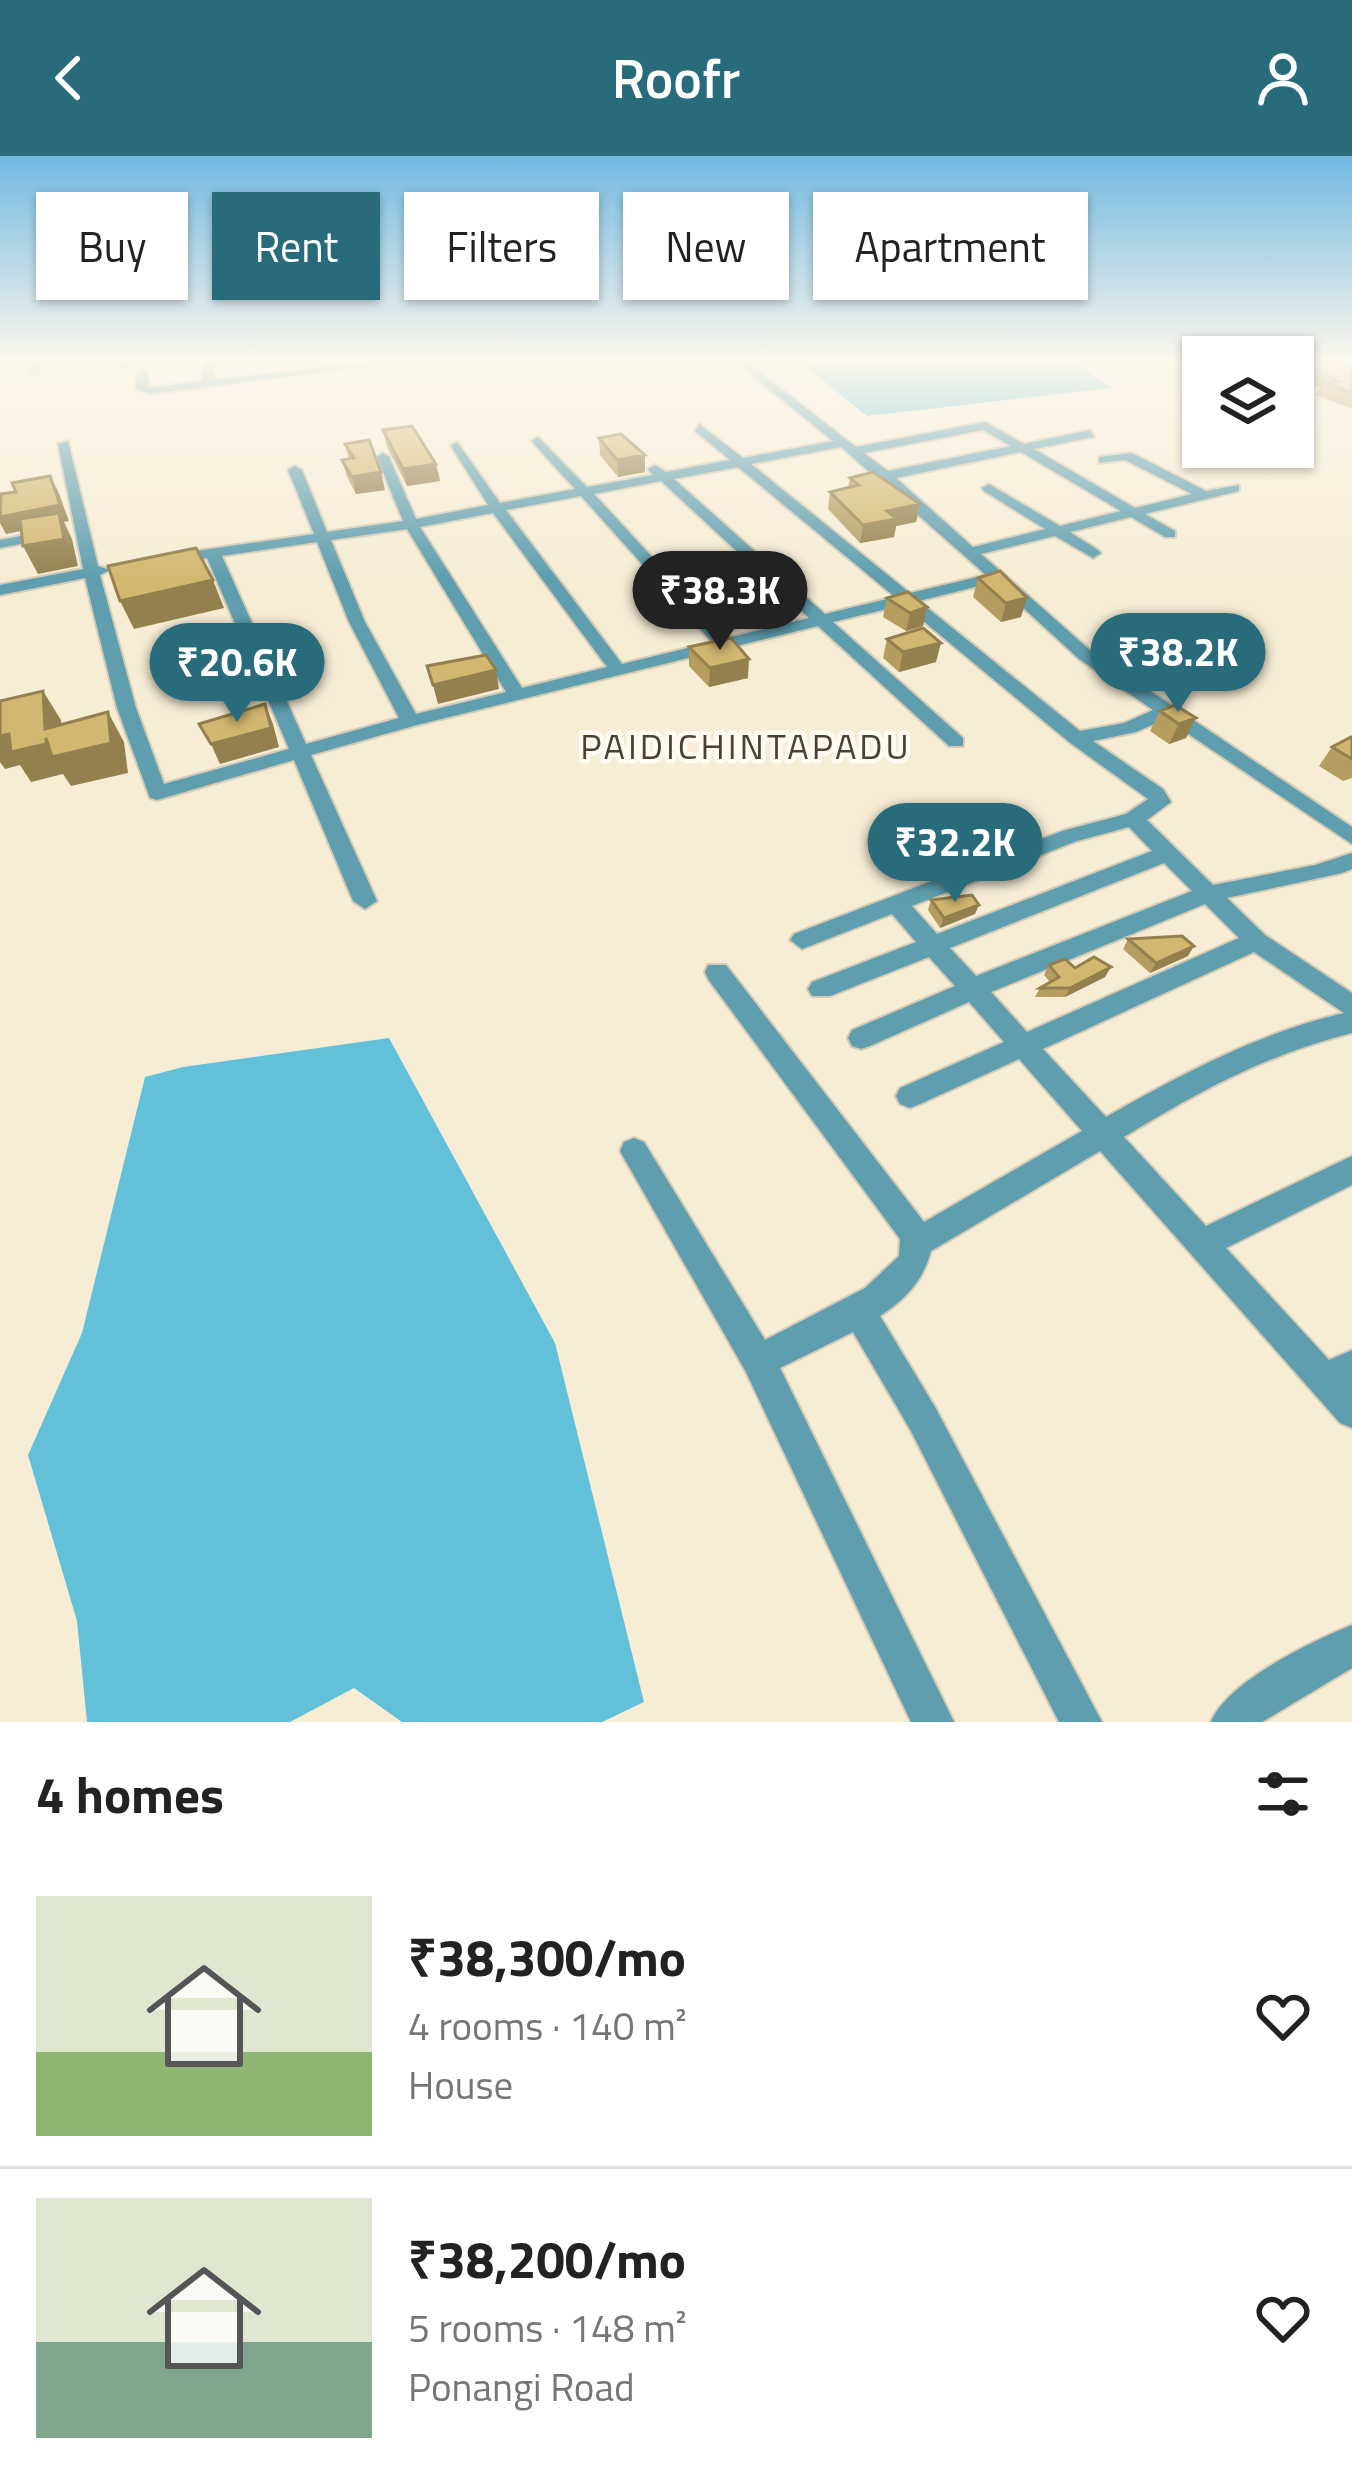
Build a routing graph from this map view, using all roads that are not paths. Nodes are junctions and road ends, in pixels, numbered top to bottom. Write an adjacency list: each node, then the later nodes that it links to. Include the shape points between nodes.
1 (705, 433): 15 (street)
2 (830, 433): 10 (street)
3 (939, 433): 10 (street)
4 (997, 433): 11 (street)
5 (1090, 434): 6 (street)
6 (1064, 439): 11 (street); 14 (street)
7 (538, 441): 22 (street)
8 (64, 444): 27 (street)
9 (457, 446): 24 (street)
10 (848, 447): 15 (street); 18 (street)
11 (1022, 448): 16 (street); 18 (street)
12 (637, 450): 19 (street)
13 (383, 457): 26 (street)
14 (1104, 460): 16 (street); 23 (street, via 1129,457)
15 (737, 462): 19 (street); 39 (street)
16 (1061, 469): 25 (street)
17 (295, 470): 30 (street)
18 (885, 476): 32 (street)
19 (662, 477): 22 (street); 40 (street)
20 (989, 488): 28 (street)
21 (1234, 488): 23 (street)
22 (587, 491): 24 (street); 41 (street)
23 (1204, 495): 25 (street)
24 (496, 507): 26 (street); 42 (street)
25 (1130, 511): 28 (street); 29 (street)
26 (411, 524): 30 (street); 43 (street)
27 (82, 528): 31 (street); 36 (street)
28 (1056, 530): 32 (street); 34 (street)
29 (1170, 534)
30 (326, 538): 33 (street); 45 (street, via 357,622)
31 (0, 544)
32 (969, 552): 37 (street)
33 (213, 553): 35 (street); 48 (street)
34 (1093, 553)
35 (150, 562)
36 (101, 570): 38 (street); 48 (street, via 138,748 157,793)
37 (996, 577): 39 (street); 44 (street, via 1085,655)
38 (0, 590)
39 (909, 601): 40 (street); 46 (street)
40 (819, 621): 41 (street); 47 (street)
41 (723, 644): 42 (street)
42 (617, 669): 43 (street)
43 (517, 694): 45 (street)
44 (1168, 711): 46 (street); 50 (street)
45 (410, 721): 48 (street)
46 (1076, 738): 49 (street, via 1156,794 1157,808)
47 (956, 742)
48 (298, 753): 54 (street)
49 (1132, 819): 51 (street); 55 (street)
50 (1352, 837)
51 (1167, 853): 53 (street); 58 (street)
52 (1352, 862): 53 (street)
53 (1208, 894): 57 (street); 61 (street)
54 (365, 901)
55 (897, 905): 56 (street); 58 (street)
56 (802, 940)
57 (1256, 940): 62 (street); 65 (street)
58 (932, 948): 60 (street); 61 (street)
59 (717, 972): 70 (street)
60 (821, 989)
61 (972, 990): 64 (street); 65 (street)
62 (1352, 1006)
63 (1352, 1022): 67 (street, via 1284,1040)
64 (861, 1038)
65 (1022, 1043): 66 (street); 67 (street)
66 (910, 1096)
67 (1107, 1135): 70 (street); 71 (street)
68 (634, 1150): 73 (street)
69 (1352, 1170): 71 (street)
70 (918, 1242): 72 (street, via 914,1264)
71 (1205, 1243): 74 (street)
72 (859, 1311): 73 (street); 78 (street)
73 (758, 1360): 77 (street)
74 (1339, 1374): 75 (street)
75 (1352, 1411)
76 (1352, 1645): 79 (street)
77 (933, 1722)
78 (1081, 1722)
79 (1232, 1722)

